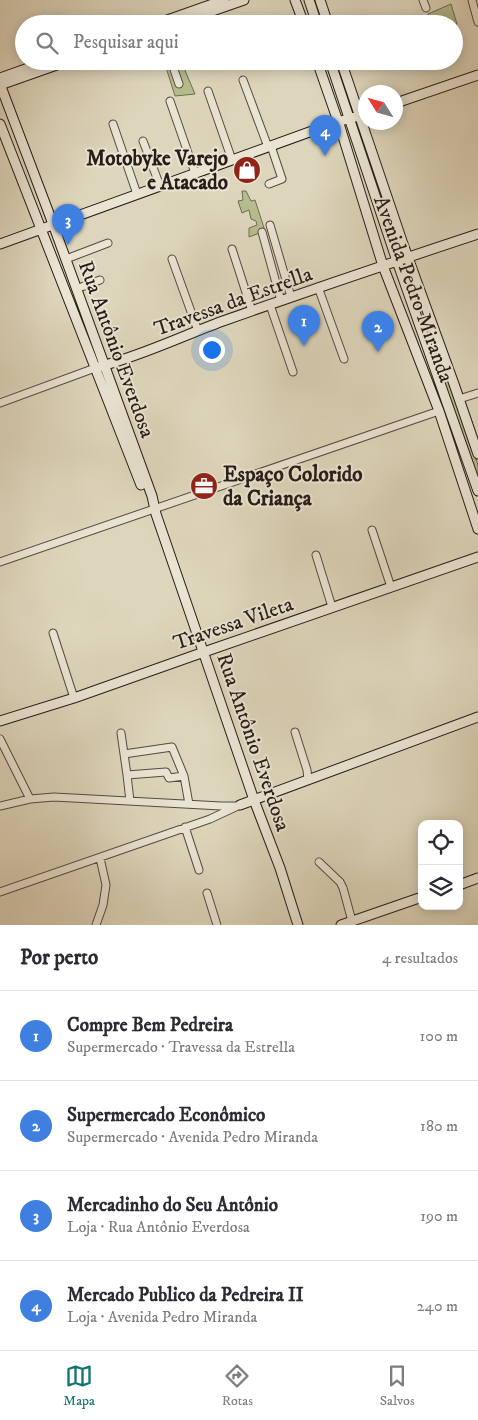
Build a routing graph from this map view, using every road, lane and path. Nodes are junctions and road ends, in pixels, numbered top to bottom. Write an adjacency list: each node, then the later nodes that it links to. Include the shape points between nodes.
1 (224, 0): 9 (street)
2 (244, 0): 10 (street)
3 (295, 0): 11 (street)
4 (309, 0): 12 (street)
5 (320, 0): 13 (street)
6 (423, 0): 8 (street)
7 (472, 0): 14 (street)
8 (426, 8)
9 (182, 15)
10 (201, 15)
11 (301, 15)
12 (314, 15)
13 (325, 15)
14 (478, 22)
15 (23, 70): 22 (street)
16 (42, 70): 25 (street)
17 (174, 70): 24 (street)
18 (320, 70): 32 (street, Avenida Pedro Miranda)
19 (333, 70): 31 (street, Avenida Pedro Miranda)
20 (345, 70): 29 (street, Avenida Pedro Miranda)
21 (478, 75): 28 (street)
22 (0, 78)
23 (243, 80): 37 (street)
24 (179, 84)
25 (0, 85): 43 (street, Rua Antônio Everdosa)
26 (208, 91): 38 (street)
27 (170, 101): 39 (street)
28 (403, 101)
29 (358, 103)
30 (358, 116): 31 (street)
31 (350, 118): 32 (street); 56 (street, Avenida Pedro Miranda)
32 (338, 122): 37 (street); 57 (street, Avenida Pedro Miranda)
33 (0, 124): 45 (street, Rua Antônio Everdosa)
34 (114, 124): 42 (street)
35 (368, 130): 53 (street, Avenida Pedro Miranda)
36 (142, 141): 41 (street)
37 (269, 146): 38 (street); 40 (street, via 282,179)
38 (232, 160): 39 (street)
39 (195, 173): 41 (street)
40 (269, 184)
41 (160, 186): 42 (street)
42 (137, 194): 43 (street)
43 (54, 224): 45 (street); 50 (street, Rua Antônio Everdosa)
44 (270, 225): 61 (street)
45 (41, 229): 49 (street); 51 (street, Rua Antônio Everdosa)
46 (262, 232): 62 (street)
47 (478, 234): 53 (street, Travessa da Estrella)
48 (108, 243): 54 (street)
49 (0, 244)
50 (60, 244): 51 (street, via 53,242); 54 (street, Rua Antônio Everdosa)
51 (48, 248): 67 (street, Rua Antônio Everdosa)
52 (232, 249): 64 (street)
53 (408, 257): 56 (street, Travessa da Estrella); 70 (street, Avenida Pedro Miranda)
54 (66, 259): 60 (street, Rua Antônio Everdosa)
55 (172, 259): 65 (street)
56 (397, 261): 57 (street, Travessa da Estrella); 74 (street, Avenida Pedro Miranda)
57 (383, 266): 59 (street, Travessa da Estrella); 72 (street, Avenida Pedro Miranda)
58 (100, 280): 60 (street)
59 (318, 288): 61 (street, Travessa da Estrella); 66 (street)
60 (76, 289): 67 (street, Rua Antônio Everdosa)
61 (291, 297): 62 (street, Travessa da Estrella)
62 (281, 301): 63 (street, Travessa da Estrella)
63 (270, 304): 64 (street, Travessa da Estrella); 68 (street)
64 (252, 311): 65 (street, Travessa da Estrella)
65 (198, 332): 67 (street, Travessa da Estrella)
66 (344, 359)
67 (99, 367): 71 (street, Travessa da Estrella); 75 (street, Rua Antônio Everdosa)
68 (293, 372)
69 (478, 392): 70 (street)
70 (459, 399): 73 (street, Avenida Pedro Miranda)
71 (0, 402)
72 (439, 411): 75 (street); 76 (street, Avenida Pedro Miranda)
73 (478, 454)
74 (478, 491)
75 (154, 511): 80 (street); 84 (street, Rua Antônio Everdosa)
76 (478, 529)
77 (372, 530): 81 (street)
78 (316, 555): 82 (street)
79 (478, 557): 81 (street, Travessa Vileta)
80 (0, 562)
81 (392, 587): 82 (street, Travessa Vileta)
82 (332, 607): 84 (street, Travessa Vileta)
83 (53, 633): 85 (street)
84 (204, 652): 85 (street, Travessa Vileta); 96 (street, Rua Antônio Everdosa)
85 (74, 698): 87 (street, Travessa Vileta)
86 (478, 717): 94 (street)
87 (0, 722)
88 (294, 732): 94 (street)
89 (121, 733): 91 (street)
90 (0, 739): 95 (street)
91 (124, 754): 92 (street); 93 (street, via 172,747)
92 (127, 774): 93 (street, via 166,772 169,778); 97 (street)
93 (184, 776): 98 (street)
94 (308, 780): 96 (street)
95 (30, 798): 97 (street); 99 (street)
96 (254, 800): 100 (street); 113 (street, Rua Antônio Everdosa)
97 (130, 801): 98 (street)
98 (189, 804): 100 (street)
99 (0, 806)
100 (240, 806): 101 (street)
101 (185, 827): 102 (street); 104 (street)
102 (100, 858): 107 (street); 111 (street, via 106,885)
103 (319, 862): 110 (street, via 340,882)
104 (199, 870)
105 (478, 878): 106 (street)
106 (463, 883)
107 (0, 892)
108 (207, 893): 112 (street)
109 (418, 898): 110 (street)
110 (352, 921): 114 (street)
111 (96, 925)
112 (217, 925)
113 (298, 925)
114 (341, 925)

